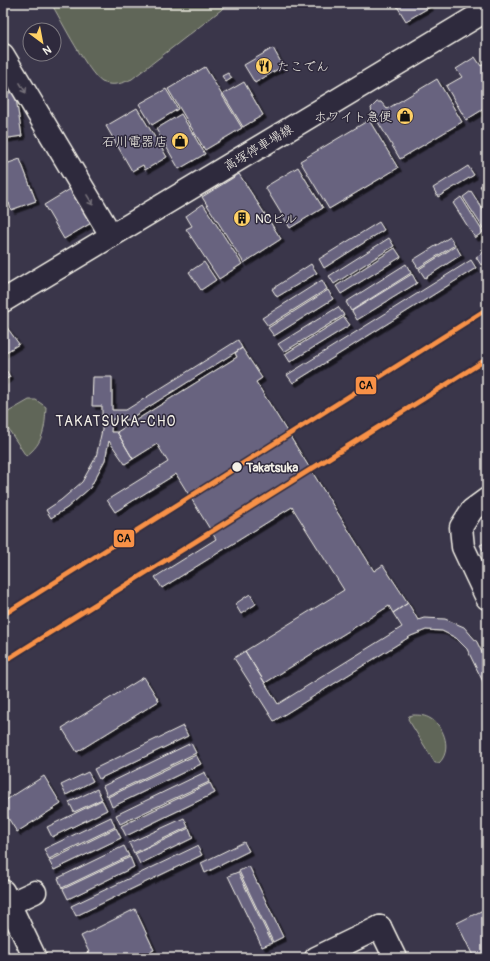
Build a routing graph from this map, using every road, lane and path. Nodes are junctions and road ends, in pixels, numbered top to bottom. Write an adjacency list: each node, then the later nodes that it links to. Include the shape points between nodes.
1 (487, 10): 3 (main road, 高塚停車場線)
2 (3, 54): 3 (main road, one-way to 3)
3 (111, 235): 4 (main road, 高塚停車場線)
4 (3, 301)
5 (487, 499): 6 (main road, via 472,510 460,527 463,547)
6 (487, 598)
7 (35, 892): 8 (main road)
8 (6, 897): 9 (main road)
9 (35, 958)
10 (316, 958): 11 (main road, via 380,927)
11 (394, 958)

